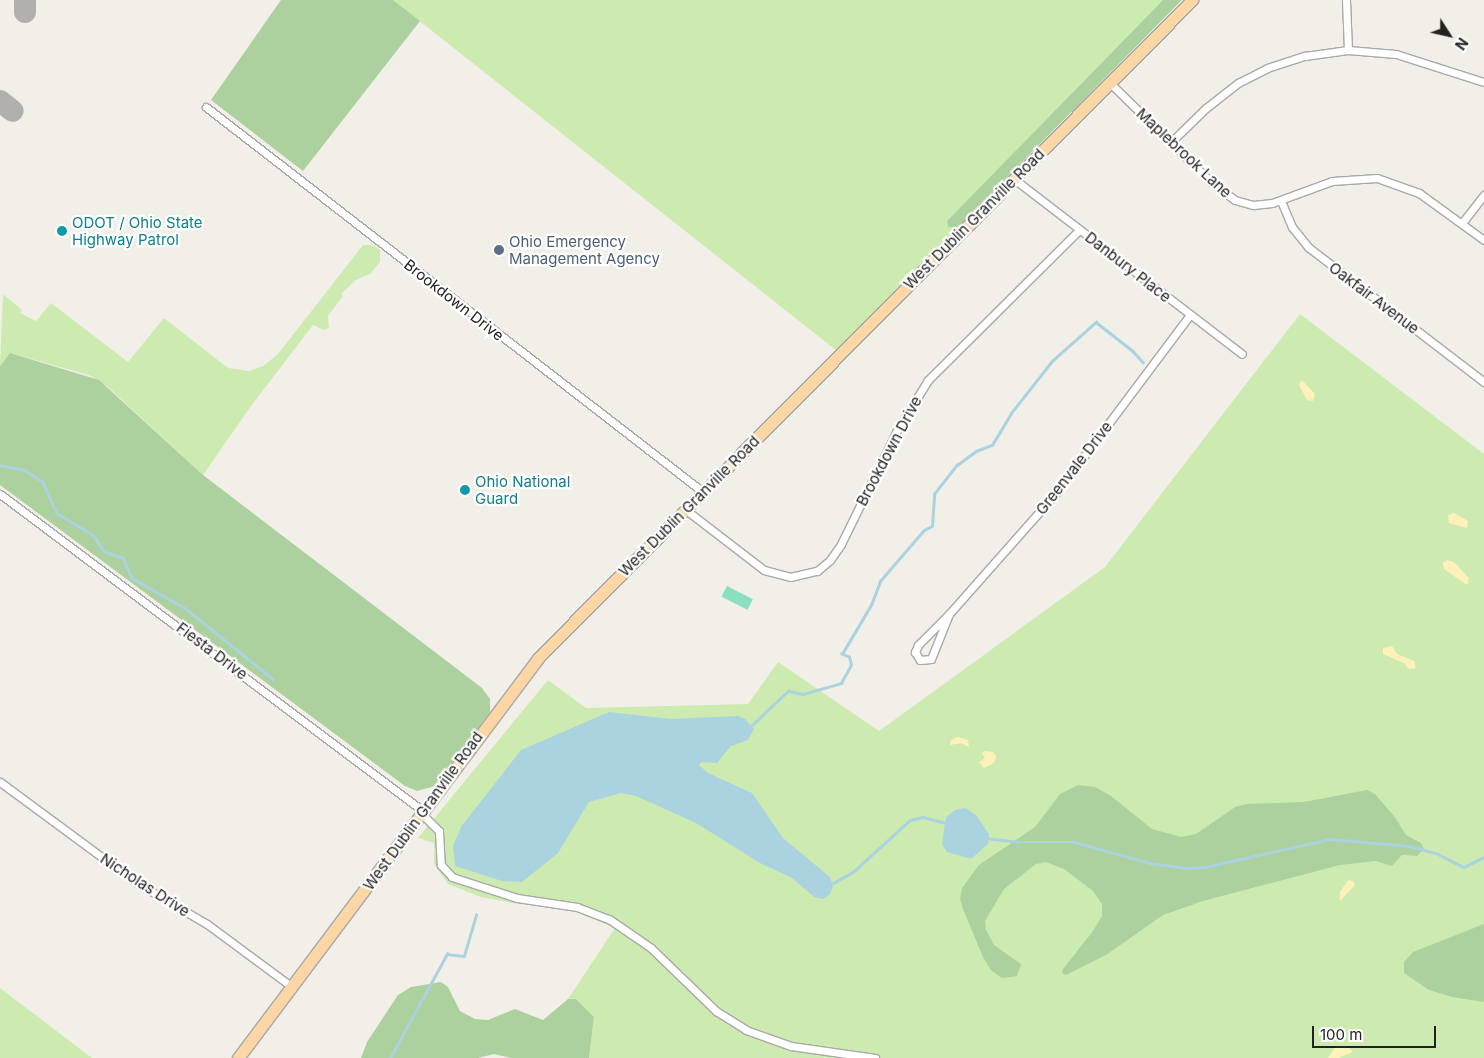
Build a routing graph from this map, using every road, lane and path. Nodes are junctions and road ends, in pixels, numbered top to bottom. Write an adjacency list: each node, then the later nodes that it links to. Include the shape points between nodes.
1 (1192, 0): 5 (main road, West Dublin Granville Road)
2 (1346, 0): 3 (street)
3 (1348, 50): 4 (street, via 1405,56); 7 (street, via 1299,57 1251,76 1217,98)
4 (1484, 82)
5 (1110, 83): 7 (street, Maplebrook Lane); 8 (main road, West Dublin Granville Road)
6 (206, 107): 17 (street, Brookdown Drive)
7 (1171, 142): 10 (street, Maplebrook Lane, via 1230,198 1252,205)
8 (1014, 179): 12 (street, Danbury Place); 17 (main road, West Dublin Granville Road)
9 (1484, 195): 11 (street)
10 (1281, 201): 11 (street, Maplebrook Lane, via 1332,180 1377,178 1419,192); 16 (street, Oakfair Avenue, via 1292,227 1308,247)
11 (1462, 224): 13 (street, Maplebrook Lane)
12 (1079, 230): 14 (street, Danbury Place); 19 (street, Brookdown Drive, via 928,380 896,432 841,544 817,571 790,577 764,570)
13 (1484, 240)
14 (1190, 315): 15 (street, Danbury Place); 20 (street, Greenvale Drive, via 1057,492)
15 (1242, 354)
16 (1484, 382)
17 (703, 492): 19 (main road, West Dublin Granville Road)
18 (0, 494): 22 (street, Fiesta Drive)
19 (686, 510): 22 (main road, West Dublin Granville Road, via 538,658)
20 (949, 614): 20 (street, Greenvale Drive, via 918,645 915,652 920,660 931,658)
21 (0, 782): 23 (street, Nicholas Drive, via 137,883 207,924)
22 (422, 812): 23 (main road, West Dublin Granville Road); 25 (street, Fiesta Drive, via 439,831 441,865 450,876 511,896 566,904 603,916 644,942 722,1016 760,1036 801,1048)
23 (292, 987): 24 (main road, West Dublin Granville Road)
24 (238, 1058)
25 (875, 1058)

